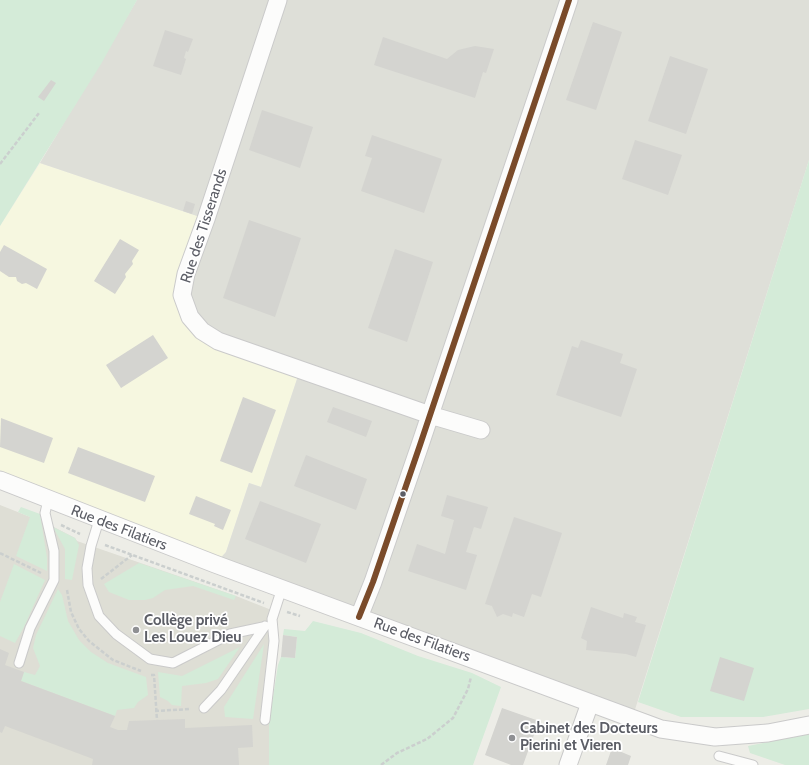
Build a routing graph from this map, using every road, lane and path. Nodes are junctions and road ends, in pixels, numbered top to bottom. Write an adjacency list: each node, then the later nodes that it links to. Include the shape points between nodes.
1 (278, 0): 5 (street, Rue des Tisserands, via 186,274 182,295 190,317 202,331 218,342)
2 (569, 0): 5 (street)
3 (39, 113): 4 (path)
4 (0, 164)
5 (430, 415): 6 (street, Rue des Tisserands); 12 (street)
6 (481, 430)
7 (0, 480): 8 (street, Rue des Filatiers)
8 (48, 500): 9 (street, Rue des Filatiers); 16 (lane, via 45,513 54,552 54,580 30,628)
9 (99, 520): 10 (street, Rue des Filatiers); 14 (lane, via 87,568 88,585 99,616 116,634 150,659 173,663 230,634)
10 (282, 588): 12 (street, Rue des Filatiers); 13 (lane)
11 (67, 590): 19 (path, via 71,612 79,629 89,641 113,660 154,675)
12 (359, 617): 15 (street, Rue des Filatiers)
13 (272, 619): 14 (lane); 21 (lane, via 274,641)
14 (263, 627): 18 (lane, via 221,690)
15 (475, 660): 17 (street, Rue des Filatiers); 24 (path, via 468,689 453,718 427,739 397,753)
16 (19, 663)
17 (590, 703): 22 (street, Rue des Filatiers, via 661,729 715,737 768,733); 25 (street)
18 (204, 708): 19 (path)
19 (155, 711): 20 (path)
20 (157, 720)
21 (265, 720)
22 (809, 725)
23 (719, 756): 26 (lane)
24 (382, 765)
25 (568, 765)
26 (753, 765)

